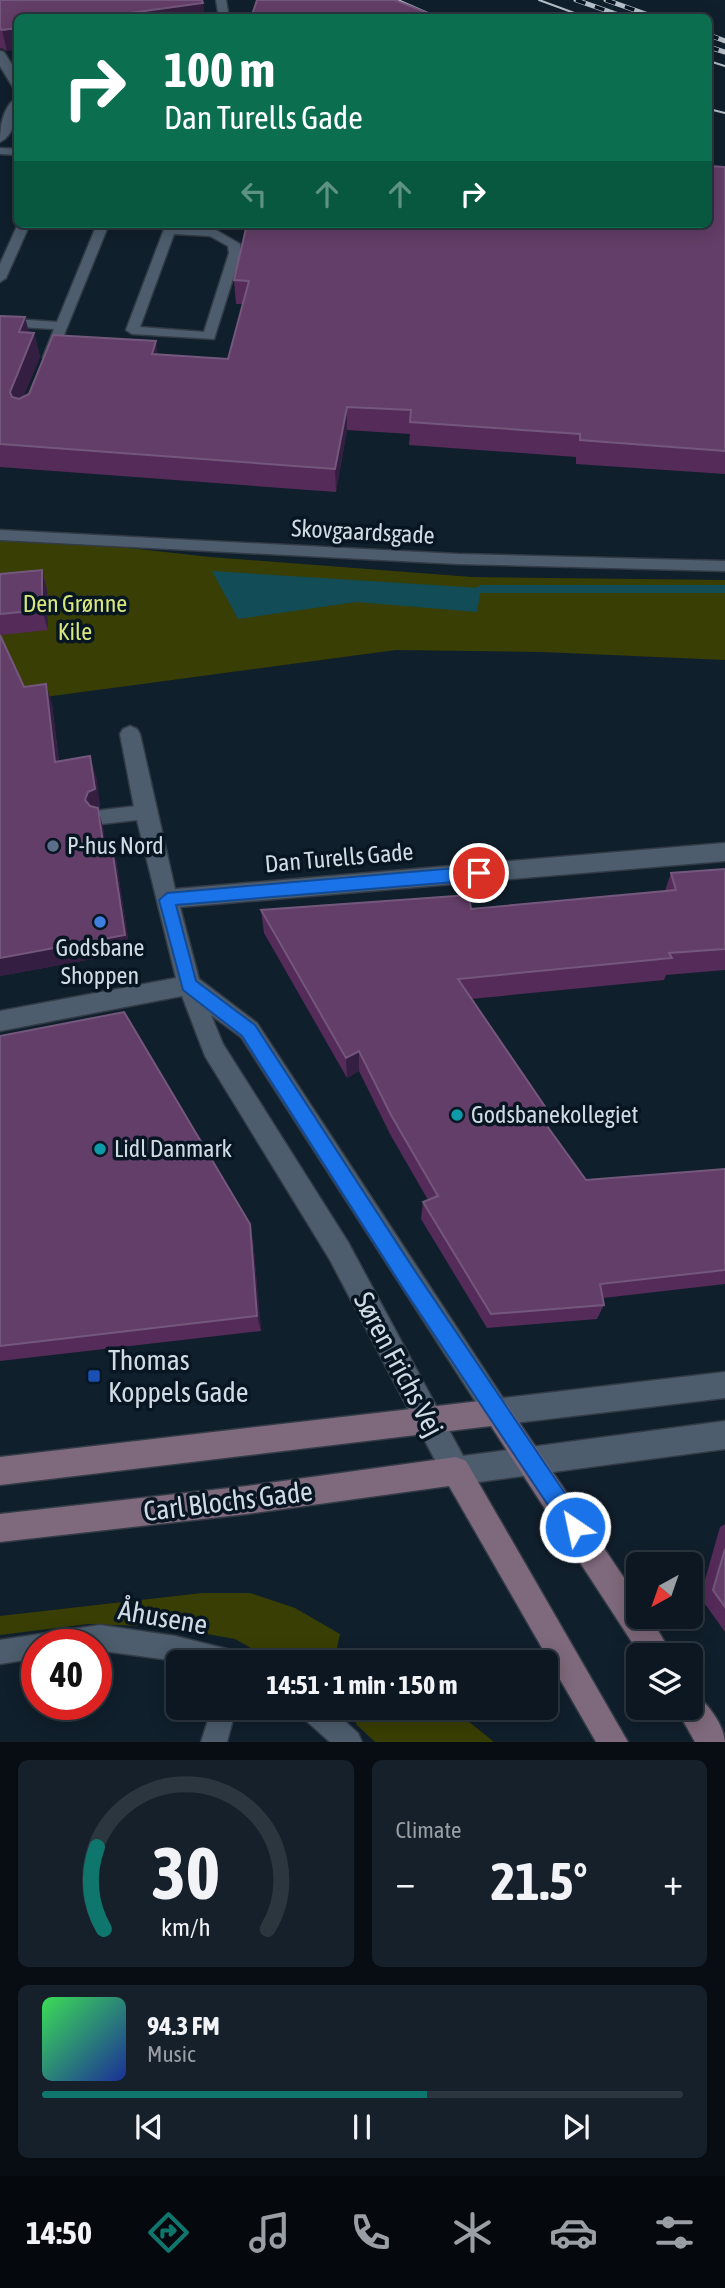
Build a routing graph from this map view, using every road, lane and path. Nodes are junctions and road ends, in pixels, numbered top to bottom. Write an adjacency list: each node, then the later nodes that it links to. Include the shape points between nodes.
1 (0, 55): 2 (street)
2 (14, 79)
3 (14, 109): 4 (street)
4 (0, 138)
5 (22, 228): 9 (lane)
6 (101, 228): 11 (lane)
7 (171, 228): 8 (lane, via 132,330 209,336 234,244 212,233)
8 (178, 228)
9 (0, 278)
10 (0, 322): 11 (lane)
11 (61, 326): 12 (lane)
12 (46, 364)
13 (0, 535): 14 (lane, Skovgaardsgade, via 431,558)
14 (725, 566)
15 (130, 734): 16 (street, Søren Frichs Vej)
16 (145, 812): 17 (lane); 19 (street, Søren Frichs Vej)
17 (102, 817)
18 (725, 852): 19 (street, Dan Turells Gade)
19 (167, 900): 20 (street, Søren Frichs Vej)
20 (189, 985): 21 (street); 23 (street, Søren Frichs Vej, via 248,1030); 24 (street, Søren Frichs Vej, via 213,1049 338,1251)
21 (0, 1021)
22 (725, 1385): 23 (street)
23 (497, 1412): 24 (street); 26 (street, Søren Frichs Vej)
24 (428, 1420): 27 (street); 28 (street, Søren Frichs Vej)
25 (725, 1435): 26 (street)
26 (530, 1461): 28 (street); 31 (street, Søren Frichs Vej)
27 (0, 1471)
28 (456, 1471): 29 (street, Carl Blochs Gade); 40 (street, Søren Frichs Vej)
29 (0, 1528)
30 (112, 1639): 33 (lane, Åhusene)
31 (650, 1643)
32 (21, 1648): 34 (lane, Åhusene)
33 (183, 1650)
34 (0, 1652)
35 (220, 1720): 38 (lane)
36 (324, 1720): 39 (lane)
37 (698, 1720): 41 (street)
38 (214, 1742)
39 (349, 1742)
40 (613, 1742)
41 (712, 1742)

